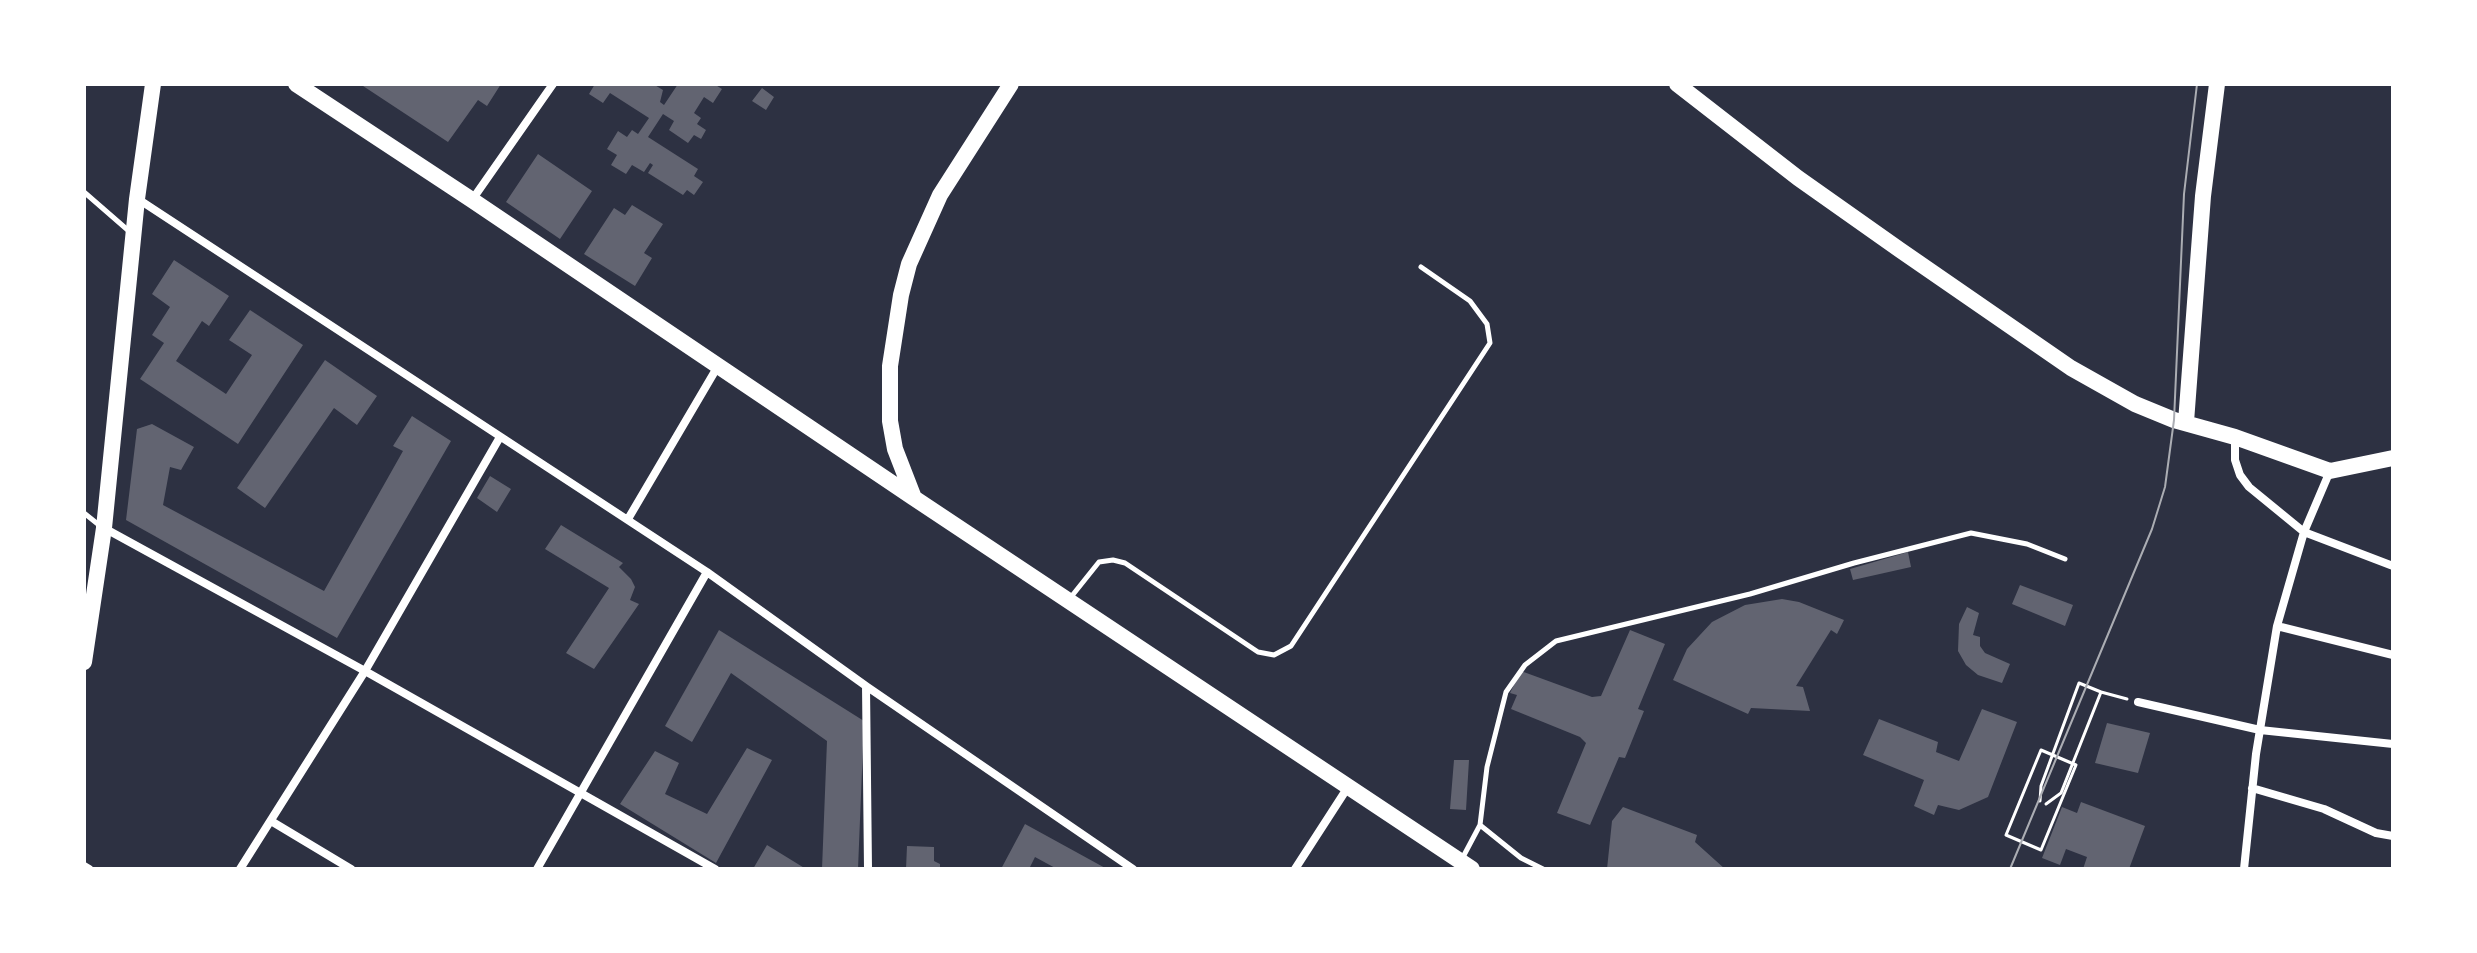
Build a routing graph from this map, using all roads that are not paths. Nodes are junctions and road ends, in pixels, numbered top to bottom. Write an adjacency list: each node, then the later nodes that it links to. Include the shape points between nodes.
1 (153, 84): 8 (main road)
2 (296, 84): 9 (main road)
3 (553, 84): 9 (street)
4 (1011, 84): 18 (main road, via 940,195 901,295 890,366 890,421)
5 (1677, 84): 13 (main road, via 1798,178 2071,368 2135,404)
6 (2217, 84): 13 (main road)
7 (84, 192): 10 (lane)
8 (137, 199): 10 (main road); 14 (street)
9 (472, 200): 12 (main road)
10 (133, 235): 21 (main road)
11 (1421, 267): 26 (lane, via 1470,301 1487,324 1490,343 1291,646 1274,655 1258,652 1113,560 1099,562)
12 (718, 366): 18 (main road); 20 (street)
13 (2186, 422): 15 (main road)
14 (500, 437): 20 (street); 30 (street)
15 (2235, 437): 17 (main road); 22 (street, via 2240,475)
16 (2393, 458): 17 (main road)
17 (2330, 471): 22 (street)
18 (914, 498): 26 (main road)
19 (84, 513): 21 (lane)
20 (628, 519): 25 (street)
21 (104, 528): 29 (main road); 30 (street)
22 (2304, 532): 24 (street); 27 (street)
23 (2065, 559): 39 (lane, via 2027,544 1971,533 1556,641 1525,665 1506,692 1487,767)
24 (2393, 566)
25 (707, 572): 31 (street); 37 (street)
26 (1068, 601): 35 (main road)
27 (2277, 626): 28 (street); 33 (street)
28 (2393, 655)
29 (84, 662)
30 (365, 671): 37 (street); 38 (street)
31 (866, 686): 43 (street); 49 (street)
32 (2138, 702): 33 (street)
33 (2260, 730): 34 (street); 36 (street)
34 (2393, 744)
35 (1348, 787): 41 (main road); 50 (street)
36 (2252, 788): 40 (street); 52 (street)
37 (583, 793): 47 (street); 48 (street)
38 (271, 821): 45 (street); 46 (street)
39 (1480, 825): 41 (lane); 51 (lane)
40 (2393, 836)
41 (1466, 865)
42 (84, 866): 44 (street)
43 (1130, 868)
44 (89, 869)
45 (240, 869)
46 (351, 869)
47 (537, 869)
48 (715, 869)
49 (868, 869)
50 (1295, 869)
51 (1543, 869)
52 (2244, 869)

